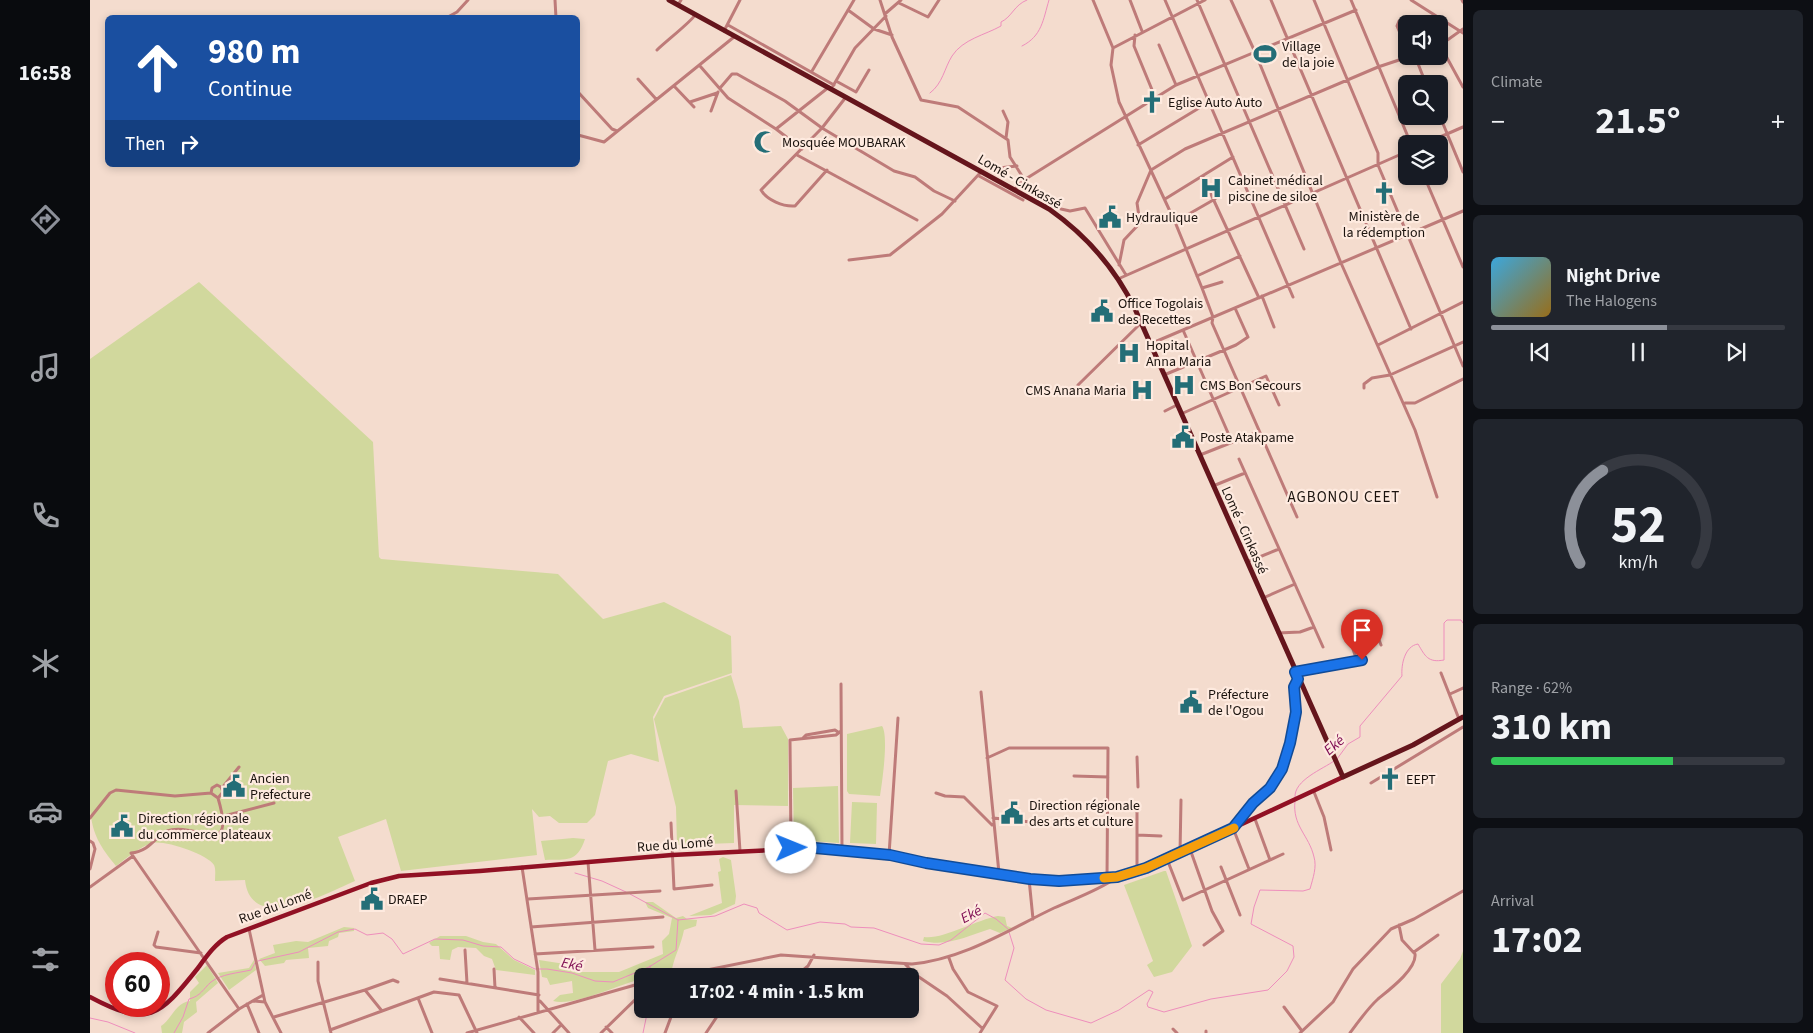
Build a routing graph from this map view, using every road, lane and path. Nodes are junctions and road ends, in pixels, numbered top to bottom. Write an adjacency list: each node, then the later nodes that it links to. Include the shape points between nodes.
1 (468, 0): 24 (street)
2 (555, 0): 25 (street)
3 (669, 0): 18 (highway, Lomé - Cinkassé)
4 (740, 0): 28 (street)
5 (854, 0): 20 (street)
6 (880, 0): 23 (street)
7 (939, 0): 19 (street, via 928,17)
8 (1093, 0): 41 (street)
9 (1130, 0): 33 (street)
10 (1165, 0): 26 (street)
11 (1205, 0): 17 (street)
12 (1231, 0): 43 (street)
13 (1271, 0): 38 (street)
14 (1314, 0): 29 (street)
15 (1351, 0): 21 (street)
16 (1411, 0): 34 (street)
17 (1198, 1): 26 (street); 48 (street)
18 (680, 2): 22 (highway, Lomé - Cinkassé)
19 (900, 2): 23 (street)
20 (848, 10): 31 (street); 52 (street)
21 (1356, 10): 29 (street); 50 (street)
22 (696, 14): 32 (highway, Lomé - Cinkassé); 42 (street)
23 (886, 14): 31 (street); 35 (street)
24 (452, 15)
25 (556, 15)
26 (1172, 16): 33 (street); 53 (street)
27 (1398, 21): 30 (street)
28 (728, 24): 32 (street); 44 (street)
29 (1324, 24): 38 (street); 55 (street)
30 (1398, 28)
31 (874, 29): 35 (street); 58 (street, via 855,48)
32 (723, 31): 37 (highway, Lomé - Cinkassé)
33 (1142, 31): 36 (street)
34 (1462, 31): 39 (street)
35 (892, 35): 85 (street, via 921,100 958,107)
36 (1136, 35): 41 (street); 64 (street, via 1134,46)
37 (734, 37): 45 (highway, Lomé - Cinkassé); 49 (street)
38 (1288, 40): 43 (street); 65 (street)
39 (1448, 40)
40 (1159, 45): 56 (street)
41 (1113, 48): 74 (street, via 1111,65)
42 (657, 50)
43 (1255, 52): 48 (street); 73 (street)
44 (787, 57): 45 (street); 52 (street)
45 (781, 60): 58 (highway, Lomé - Cinkassé)
46 (1398, 60): 50 (street)
47 (1448, 61): 60 (street)
48 (1225, 65): 53 (street); 75 (street)
49 (700, 66): 57 (street); 59 (street)
50 (1378, 67): 55 (street); 83 (street)
51 (869, 70): 58 (street, via 856,92)
52 (812, 71): 58 (street)
53 (1198, 75): 56 (street); 68 (street)
54 (638, 79): 66 (street)
55 (1346, 81): 65 (street); 91 (street, via 1378,153)
56 (1176, 85): 64 (street)
57 (674, 86): 66 (street); 67 (street)
58 (833, 86): 63 (highway, Lomé - Cinkassé); 71 (street)
59 (719, 87): 61 (street); 71 (street, via 732,74 738,74); 79 (street, via 728,98)
60 (1463, 87)
61 (718, 93): 67 (street); 70 (street)
62 (580, 94): 80 (street, via 612,129)
63 (846, 96): 78 (street); 97 (highway, Lomé - Cinkassé)
64 (1155, 97): 74 (street)
65 (1311, 97): 73 (street); 99 (street)
66 (656, 99): 80 (street)
67 (690, 102): 69 (street)
68 (1209, 102): 81 (street); 86 (street)
69 (694, 107)
70 (711, 111)
71 (799, 111): 78 (street); 79 (street)
72 (1003, 111): 85 (street, via 1008,122)
73 (1278, 111): 75 (street); 104 (street)
74 (1125, 116): 86 (street); 100 (street)
75 (1251, 122): 81 (street); 109 (street)
76 (1443, 125): 82 (street)
77 (1463, 127): 82 (street)
78 (822, 128): 87 (street); 108 (street, via 894,171 915,176 934,191)
79 (776, 129): 87 (street)
80 (618, 131): 84 (street, via 604,142)
81 (1223, 134): 90 (street); 95 (street, via 1185,150)
82 (1447, 134): 96 (street)
83 (1407, 135)
84 (580, 136)
85 (1006, 139): 92 (street, via 1010,157)
86 (1138, 145): 95 (street)
87 (802, 149): 88 (street)
88 (796, 155): 94 (street); 94 (street, via 761,190 764,195 787,207 795,206)
89 (1398, 156): 91 (street)
90 (1233, 157): 98 (street); 111 (street)
91 (1378, 165): 99 (street); 116 (street)
92 (1017, 166): 93 (street); 100 (street)
93 (990, 169)
94 (827, 170): 112 (street)
95 (1151, 170): 105 (street); 123 (street, via 1137,203 1140,222 1124,240)
96 (1463, 172)
97 (980, 174): 103 (highway, Lomé - Cinkassé); 107 (street); 108 (street)
98 (1203, 177): 105 (street); 106 (street)
99 (1348, 179): 104 (street); 118 (street)
100 (1024, 180): 101 (street)
101 (1020, 183): 103 (street); 123 (street, via 1061,209 1085,208)
102 (1428, 185): 113 (street)
103 (1014, 190): 127 (highway, Lomé - Cinkassé, via 1049,209 1071,226 1098,252)
104 (1314, 193): 109 (street); 122 (street)
105 (1165, 199): 114 (street)
106 (1215, 199): 114 (street); 115 (street)
107 (1023, 200)
108 (955, 201): 121 (street, via 890,255)
109 (1284, 206): 111 (street); 119 (street)
110 (1463, 212): 113 (street)
111 (1258, 218): 115 (street); 129 (street)
112 (917, 220)
113 (1442, 220): 116 (street); 124 (street)
114 (1176, 222): 117 (street)
115 (1228, 229): 117 (street); 120 (street)
116 (1409, 234): 118 (street); 135 (street)
117 (1186, 248): 125 (street); 126 (street)
118 (1378, 248): 122 (street); 139 (street)
119 (1304, 249)
120 (1240, 256): 126 (street); 131 (street)
121 (849, 260)
122 (1341, 263): 129 (street); 143 (street)
123 (1119, 265): 125 (street)
124 (1463, 267)
125 (1126, 275): 127 (street)
126 (1197, 276): 130 (street)
127 (1118, 279): 137 (highway, Lomé - Cinkassé)
128 (1222, 282): 130 (street)
129 (1288, 285): 131 (street); 132 (street)
130 (1202, 288): 136 (street)
131 (1260, 297): 134 (street); 138 (street)
132 (1293, 297)
133 (1463, 302): 135 (street)
134 (1235, 308): 136 (street); 145 (street, via 1248,338)
135 (1440, 314): 139 (street); 144 (street)
136 (1213, 317): 140 (street); 145 (street, via 1212,323)
137 (1141, 323): 142 (highway, Lomé - Cinkassé); 151 (street)
138 (1274, 327)
139 (1412, 329): 143 (street)
140 (1182, 330): 142 (street); 146 (street)
141 (1463, 342): 144 (street)
142 (1150, 344): 148 (highway, Lomé - Cinkassé)
143 (1378, 345): 149 (street)
144 (1455, 346): 147 (street); 149 (street)
145 (1224, 350): 146 (street); 152 (street)
146 (1196, 361): 148 (street); 154 (street)
147 (1463, 366)
148 (1163, 375): 156 (highway, Lomé - Cinkassé)
149 (1390, 375): 153 (street, via 1372,378); 155 (street)
150 (1463, 379): 155 (street, via 1415,403)
151 (1078, 385)
152 (1240, 388): 154 (street); 157 (street, via 1266,376); 160 (street)
153 (1364, 388)
154 (1214, 400): 159 (street); 161 (street)
155 (1404, 403): 166 (street)
156 (1177, 405): 158 (street); 159 (highway, Lomé - Cinkassé)
157 (1279, 405)
158 (1165, 411)
159 (1180, 414): 162 (highway, Lomé - Cinkassé)
160 (1258, 432): 161 (street); 167 (street)
161 (1232, 442): 162 (street)
162 (1199, 456): 165 (highway, Lomé - Cinkassé)
163 (1239, 459): 164 (street)
164 (1245, 473): 165 (street); 168 (street)
165 (1212, 486): 169 (highway, Lomé - Cinkassé)
166 (1437, 497)
167 (1297, 517)
168 (1279, 549): 169 (street); 170 (street)
169 (1246, 562): 171 (highway, Lomé - Cinkassé)
170 (1295, 584): 171 (street); 173 (street)
171 (1262, 598): 174 (highway, Lomé - Cinkassé)
172 (1373, 624): 176 (street)
173 (1314, 627): 174 (street, via 1300,632); 177 (street)
174 (1278, 633): 178 (highway, Lomé - Cinkassé)
175 (1350, 640): 178 (street, via 1360,660)
176 (1381, 644)
177 (1323, 647)
178 (1295, 672): 180 (highway, Lomé - Cinkassé)
179 (1441, 673): 184 (street)
180 (1298, 679): 194 (highway, Lomé - Cinkassé); 213 (street, via 1294,687 1293,727 1282,769 1270,788)
181 (841, 684): 188 (street)
182 (1463, 688): 184 (street)
183 (981, 692): 190 (street)
184 (1450, 694): 186 (street)
185 (898, 718): 225 (street)
186 (1461, 718): 194 (highway, via 1413,746)
187 (1463, 727): 195 (street)
188 (840, 732): 217 (street, via 835,730 790,740); 219 (street)
189 (1137, 757): 196 (street)
190 (987, 758): 193 (street, via 1009,748 1108,748); 208 (street)
191 (240, 767): 197 (street)
192 (1074, 776): 193 (street)
193 (1108, 777): 237 (street)
194 (1343, 777): 199 (main road, Rue du Lomé)
195 (1371, 784)
196 (1138, 787)
197 (222, 788): 200 (street, via 215,786); 202 (street, via 223,794)
198 (736, 791): 221 (street)
199 (1314, 792): 209 (main road, Rue du Lomé); 220 (street, via 1324,817)
200 (211, 793): 202 (street); 207 (street, via 175,796 116,790)
201 (936, 793): 212 (street, via 964,797)
202 (218, 798): 206 (street)
203 (1181, 800): 222 (street)
204 (274, 803): 206 (street)
205 (1137, 808): 214 (street)
206 (224, 816): 226 (street, via 223,827 215,835 166,831 152,844 131,853)
207 (90, 818)
208 (993, 818): 210 (street); 212 (street)
209 (1254, 819): 213 (main road, Rue du Lomé); 228 (street)
210 (1030, 822)
211 (671, 823): 224 (street)
212 (993, 825): 235 (street)
213 (1233, 828): 218 (main road, Rue du Lomé); 233 (street)
214 (1137, 835): 215 (street); 234 (street)
215 (1161, 836)
216 (90, 841): 232 (street, via 95,849)
217 (791, 848): 219 (main road, Rue du Lomé); 221 (main road, Rue du Lomé)
218 (1190, 849): 222 (main road, Rue du Lomé); 242 (street)
219 (842, 850): 225 (main road, Rue du Lomé)
220 (1331, 850)
221 (740, 851): 224 (main road, Rue du Lomé)
222 (1180, 853): 227 (main road, Rue du Lomé)
223 (1282, 854): 228 (street)
224 (672, 855): 229 (main road, Rue du Lomé); 240 (street, via 674,889)
225 (890, 855): 235 (main road, Rue du Lomé)
226 (133, 856): 241 (street); 262 (street)
227 (1167, 859): 234 (main road, Rue du Lomé); 242 (street, via 1183,900)
228 (1270, 860): 233 (street)
229 (588, 862): 230 (main road, Rue du Lomé); 245 (street)
230 (522, 867): 246 (street); 253 (main road, Rue du Lomé, via 386,878)
231 (1221, 867): 239 (street)
232 (90, 869)
233 (1250, 869): 239 (street)
234 (1137, 871): 236 (main road, Rue du Lomé)
235 (999, 873): 238 (main road, Rue du Lomé)
236 (1117, 877): 237 (main road, Rue du Lomé); 249 (street, via 1100,889)
237 (1107, 878): 238 (main road, Rue du Lomé, via 1073,881)
238 (1030, 879): 249 (street)
239 (1226, 880): 242 (street); 247 (street)
240 (712, 885)
241 (90, 887)
242 (1205, 890): 256 (street, via 1223,931)
243 (660, 891): 245 (street)
244 (1463, 891): 251 (street)
245 (589, 895): 246 (street); 250 (street)
246 (528, 899): 252 (street)
247 (1240, 915)
248 (663, 917): 250 (street)
249 (1033, 919): 264 (street)
250 (592, 923): 252 (street); 259 (street)
251 (1399, 925): 260 (street, via 1402,940); 303 (street, via 1391,929 1353,969 1333,1002)
252 (531, 927): 261 (street)
253 (249, 928): 262 (main road, Rue du Lomé, via 224,938); 276 (street)
254 (158, 932): 262 (street, via 156,947)
255 (1438, 935): 260 (street)
256 (1204, 945)
257 (653, 947): 259 (street)
258 (465, 950): 272 (street)
259 (595, 951): 261 (street)
260 (1414, 952): 317 (street, via 1415,961 1403,977 1378,999)
261 (535, 954): 277 (street)
262 (203, 956): 278 (main road, Rue du Lomé, via 170,1000 154,1012 122,1013); 287 (street)
263 (814, 956): 266 (street); 268 (street, via 769,956); 269 (street)
264 (949, 958): 266 (street); 297 (street, via 952,969 968,992 997,1006)
265 (318, 962): 284 (street)
266 (906, 964): 297 (street)
267 (494, 968): 274 (street)
268 (717, 968)
269 (806, 968)
270 (440, 979): 272 (street)
271 (398, 982): 275 (street, via 393,980)
272 (467, 983): 274 (street)
273 (634, 985): 288 (street)
274 (495, 988): 277 (street)
275 (365, 990): 284 (street); 289 (street)
276 (263, 995): 280 (street); 283 (street)
277 (539, 995): 281 (street)
278 (90, 997)
279 (418, 998): 289 (street); 302 (street, via 434,992 460,995); 306 (street)
280 (253, 1001): 283 (street); 285 (street)
281 (539, 1001): 288 (street); 290 (street)
282 (634, 1001): 296 (street)
283 (265, 1002): 291 (street)
284 (323, 1002): 291 (street); 301 (street)
285 (247, 1004): 287 (street); 304 (street)
286 (1284, 1007): 303 (street)
287 (239, 1009): 299 (street)
288 (548, 1010): 290 (street); 295 (street)
289 (382, 1011): 301 (street)
290 (538, 1012): 292 (street)
291 (274, 1017): 300 (street)
292 (519, 1017): 302 (street); 308 (street)
293 (671, 1018): 313 (street)
294 (716, 1018): 314 (street)
295 (561, 1024): 309 (street); 310 (street)
296 (606, 1028): 311 (street); 312 (street)
297 (982, 1028): 315 (street)
298 (1173, 1028): 316 (street)
299 (211, 1032)
300 (281, 1032): 305 (street)
301 (331, 1032)
302 (477, 1032): 307 (street)
303 (1301, 1032)
304 (259, 1033)
305 (275, 1033)
306 (432, 1033)
307 (467, 1033)
308 (534, 1033)
309 (552, 1033)
310 (569, 1033)
311 (601, 1033)
312 (612, 1033)
313 (665, 1033)
314 (706, 1033)
315 (980, 1033)
316 (1177, 1033)
317 (1350, 1033)

